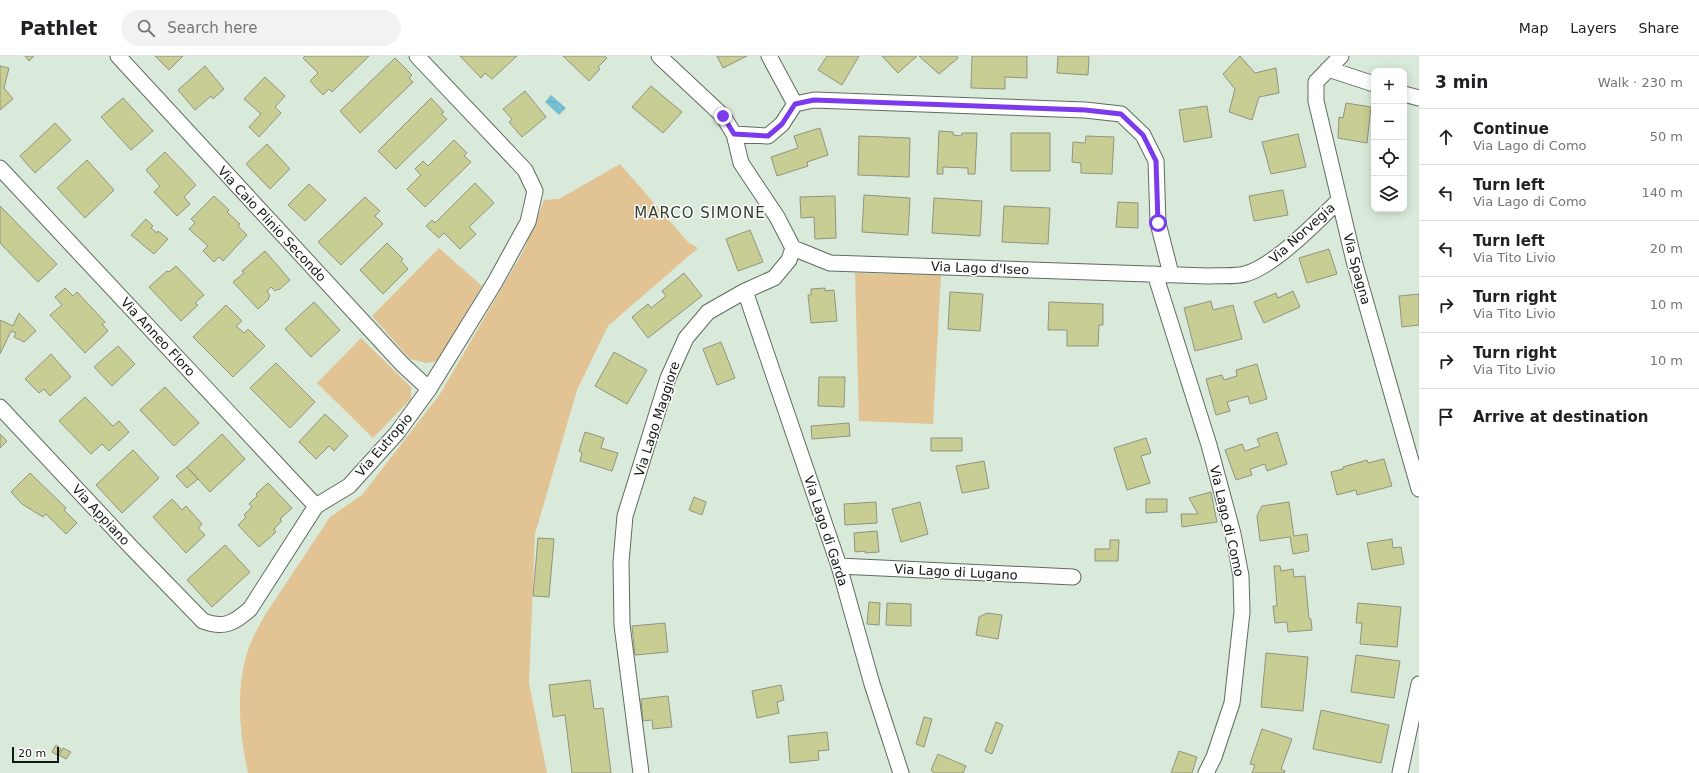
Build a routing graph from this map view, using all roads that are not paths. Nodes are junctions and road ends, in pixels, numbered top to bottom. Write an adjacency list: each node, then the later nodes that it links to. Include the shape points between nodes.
1 (118, 56): 18 (street, Via Caio Plinio Secondo, via 402,364)
2 (418, 56): 18 (street, Via Eutropio, via 525,170 535,191 528,222 495,282)
3 (659, 56): 11 (street, via 723,116)
4 (769, 56): 10 (street)
5 (1341, 56): 6 (street, Via Spagna)
6 (1328, 69): 7 (street); 13 (street, Via Spagna, via 1316,82 1316,101)
7 (1371, 83)
8 (1407, 95): 9 (street)
9 (1419, 98)
10 (795, 104): 11 (street, via 782,124 768,136); 16 (street, via 814,100 1085,110 1121,114 1143,135 1156,161 1158,223)
11 (734, 134): 14 (street, via 741,163 777,217)
12 (0, 168): 21 (street, Via Anneo Floro)
13 (1339, 200): 16 (street, Via Norvegia, via 1267,264 1244,275); 20 (street, Via Spagna)
14 (793, 248): 15 (street, Via Lago d'Iseo, via 830,263); 17 (street, Via Lago Maggiore, via 789,260 774,278)
15 (1155, 274): 16 (street, Via Lago d'Iseo); 28 (street, Via Lago di Como, via 1209,445 1233,534 1241,576 1242,612 1232,703)
16 (1171, 274)
17 (745, 291): 22 (street, Via Lago di Garda); 26 (street, Via Lago Maggiore, via 708,312 686,338 668,378 625,516 621,562 622,625)
18 (429, 389): 21 (street, Via Eutropio, via 397,433 349,486)
19 (0, 407): 24 (street, Via Appiano)
20 (1419, 489)
21 (316, 506): 24 (street, Via Eutropio, via 250,609 237,619 220,625)
22 (839, 566): 23 (street, Via Lago di Lugano); 27 (street, Via Lago di Garda, via 872,684)
23 (1073, 577)
24 (203, 621)
25 (1419, 684): 29 (street)
26 (641, 773)
27 (901, 773)
28 (1206, 773)
29 (1400, 773)

